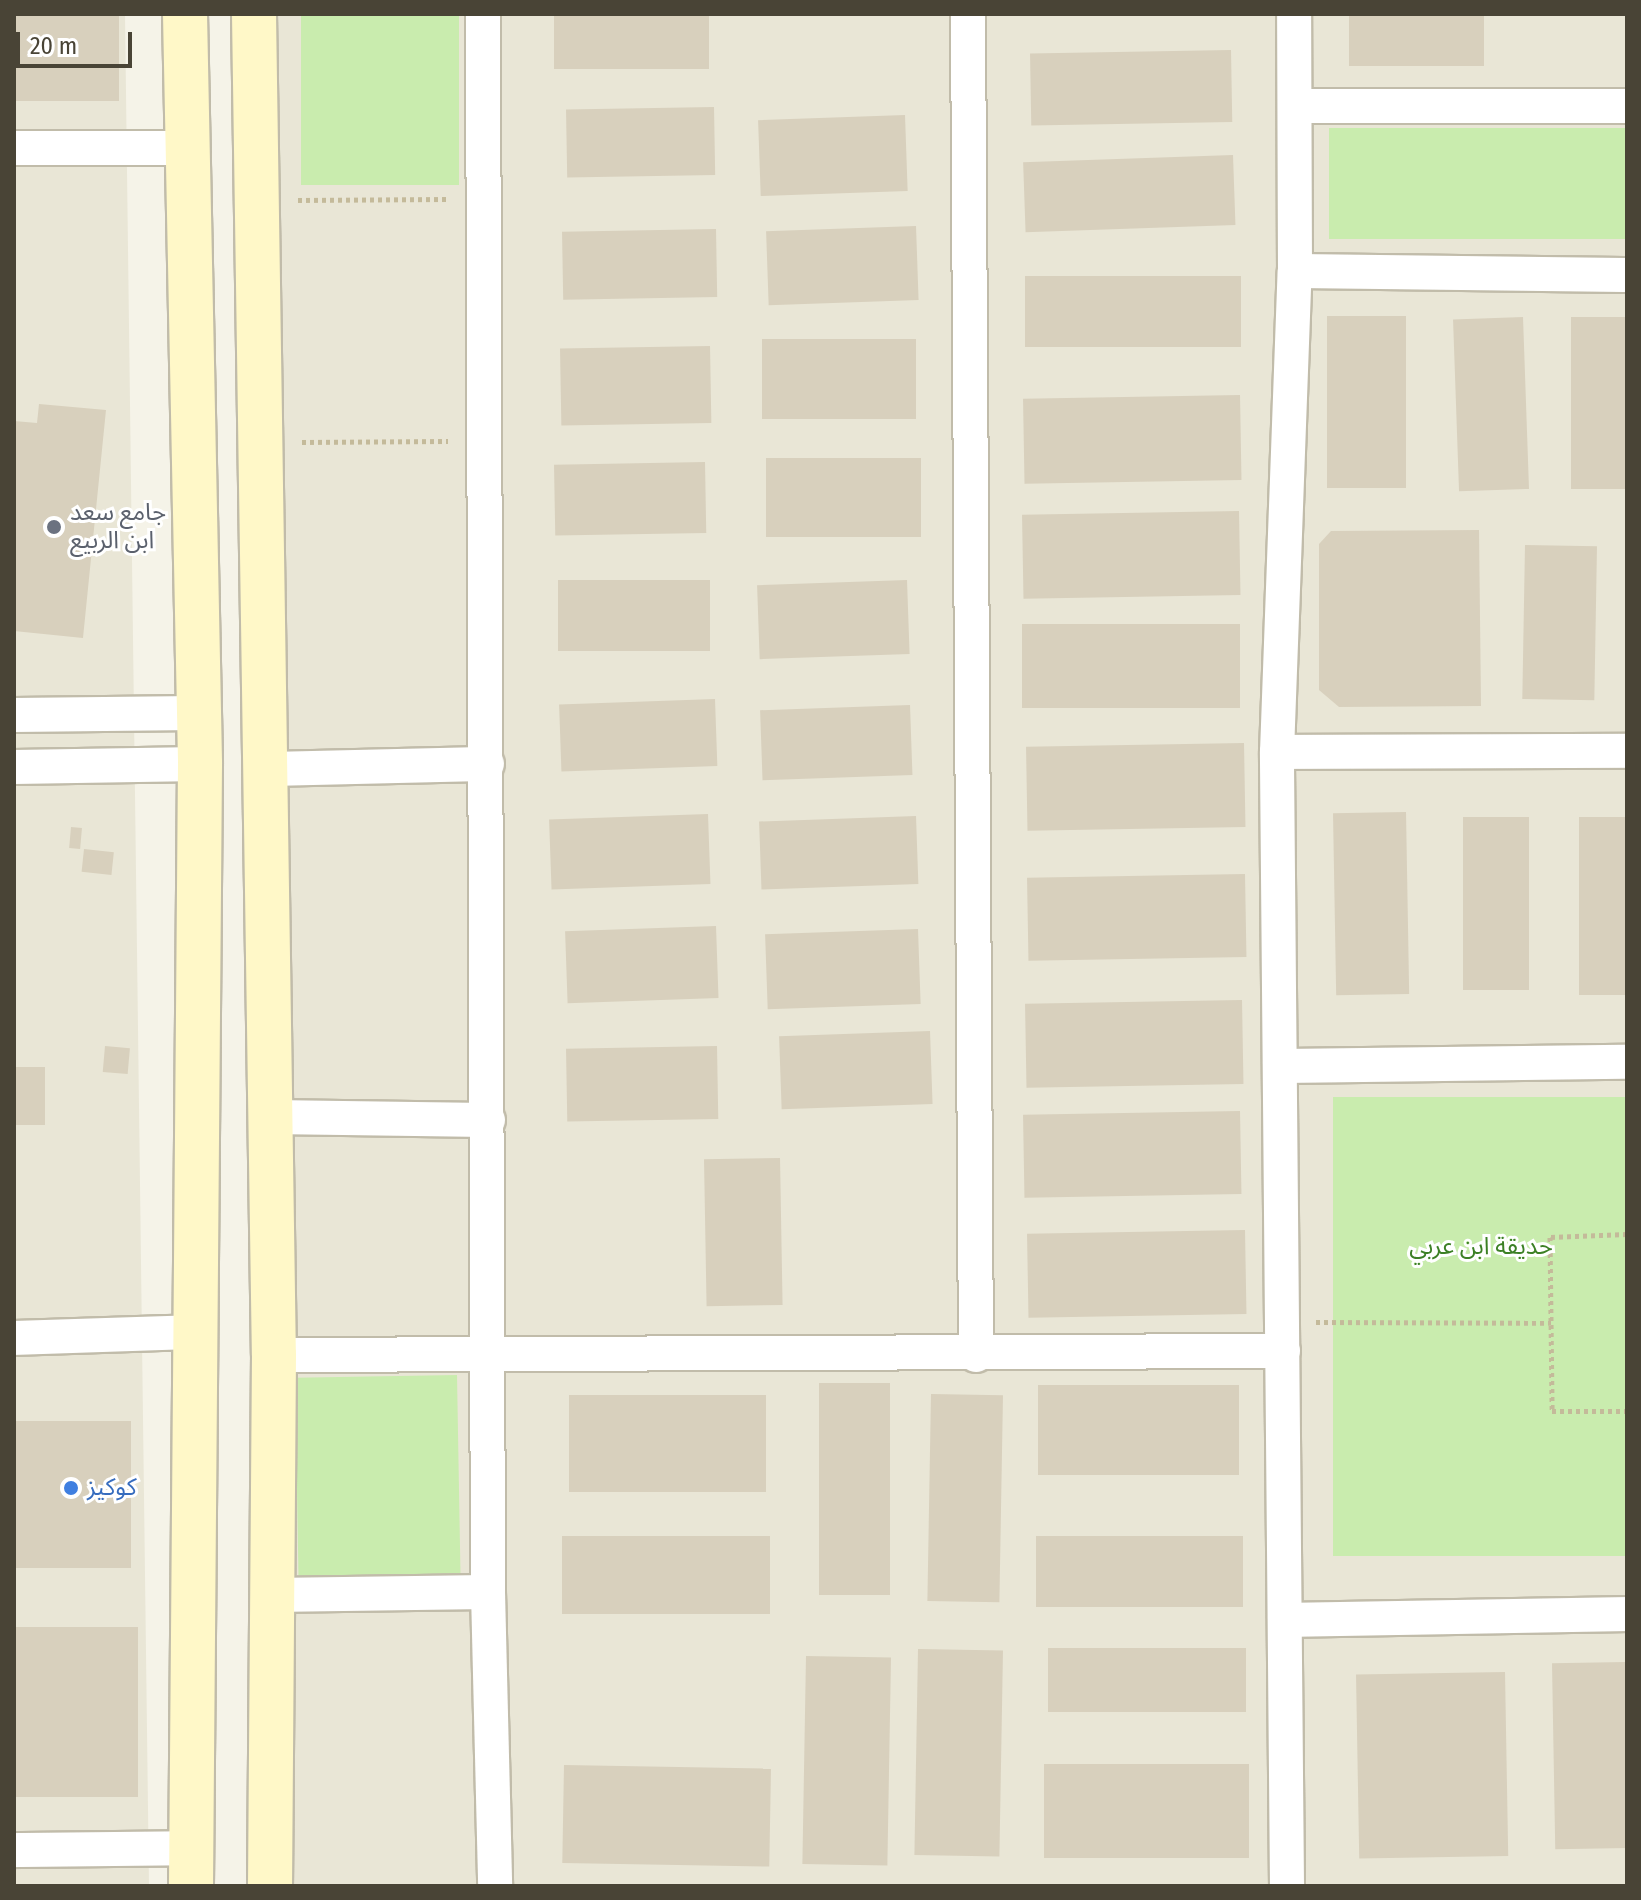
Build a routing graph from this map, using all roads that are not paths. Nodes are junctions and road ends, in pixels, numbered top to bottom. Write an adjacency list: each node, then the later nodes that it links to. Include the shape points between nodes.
1 (185, 14): 9 (street)
2 (254, 14): 19 (street)
3 (483, 14): 17 (street)
4 (968, 14): 29 (street)
5 (1294, 14): 6 (street)
6 (1296, 106): 7 (street); 10 (street)
7 (1627, 106)
8 (14, 148): 9 (street)
9 (187, 148): 12 (street)
10 (1295, 271): 11 (street); 15 (street)
11 (1627, 275)
12 (195, 713): 13 (street); 16 (street)
13 (14, 715)
14 (1627, 751): 15 (street)
15 (1277, 752): 21 (street)
16 (200, 764): 18 (street); 24 (street)
17 (487, 764): 19 (street); 23 (street)
18 (14, 767)
19 (266, 769): 22 (street)
20 (1627, 1062): 21 (street)
21 (1280, 1066): 26 (street)
22 (270, 1117): 23 (street); 27 (street)
23 (488, 1120): 28 (street)
24 (197, 1332): 25 (street); 35 (street)
25 (14, 1338)
26 (1283, 1351): 29 (street); 33 (street)
27 (274, 1355): 28 (street); 31 (street)
28 (490, 1355): 29 (street); 30 (street)
29 (976, 1355)
30 (488, 1592): 31 (street); 37 (street)
31 (271, 1595): 36 (street)
32 (1627, 1614): 33 (street)
33 (1285, 1620): 38 (street)
34 (14, 1850): 35 (street)
35 (191, 1867)
36 (270, 1886)
37 (495, 1886)
38 (1287, 1886)

